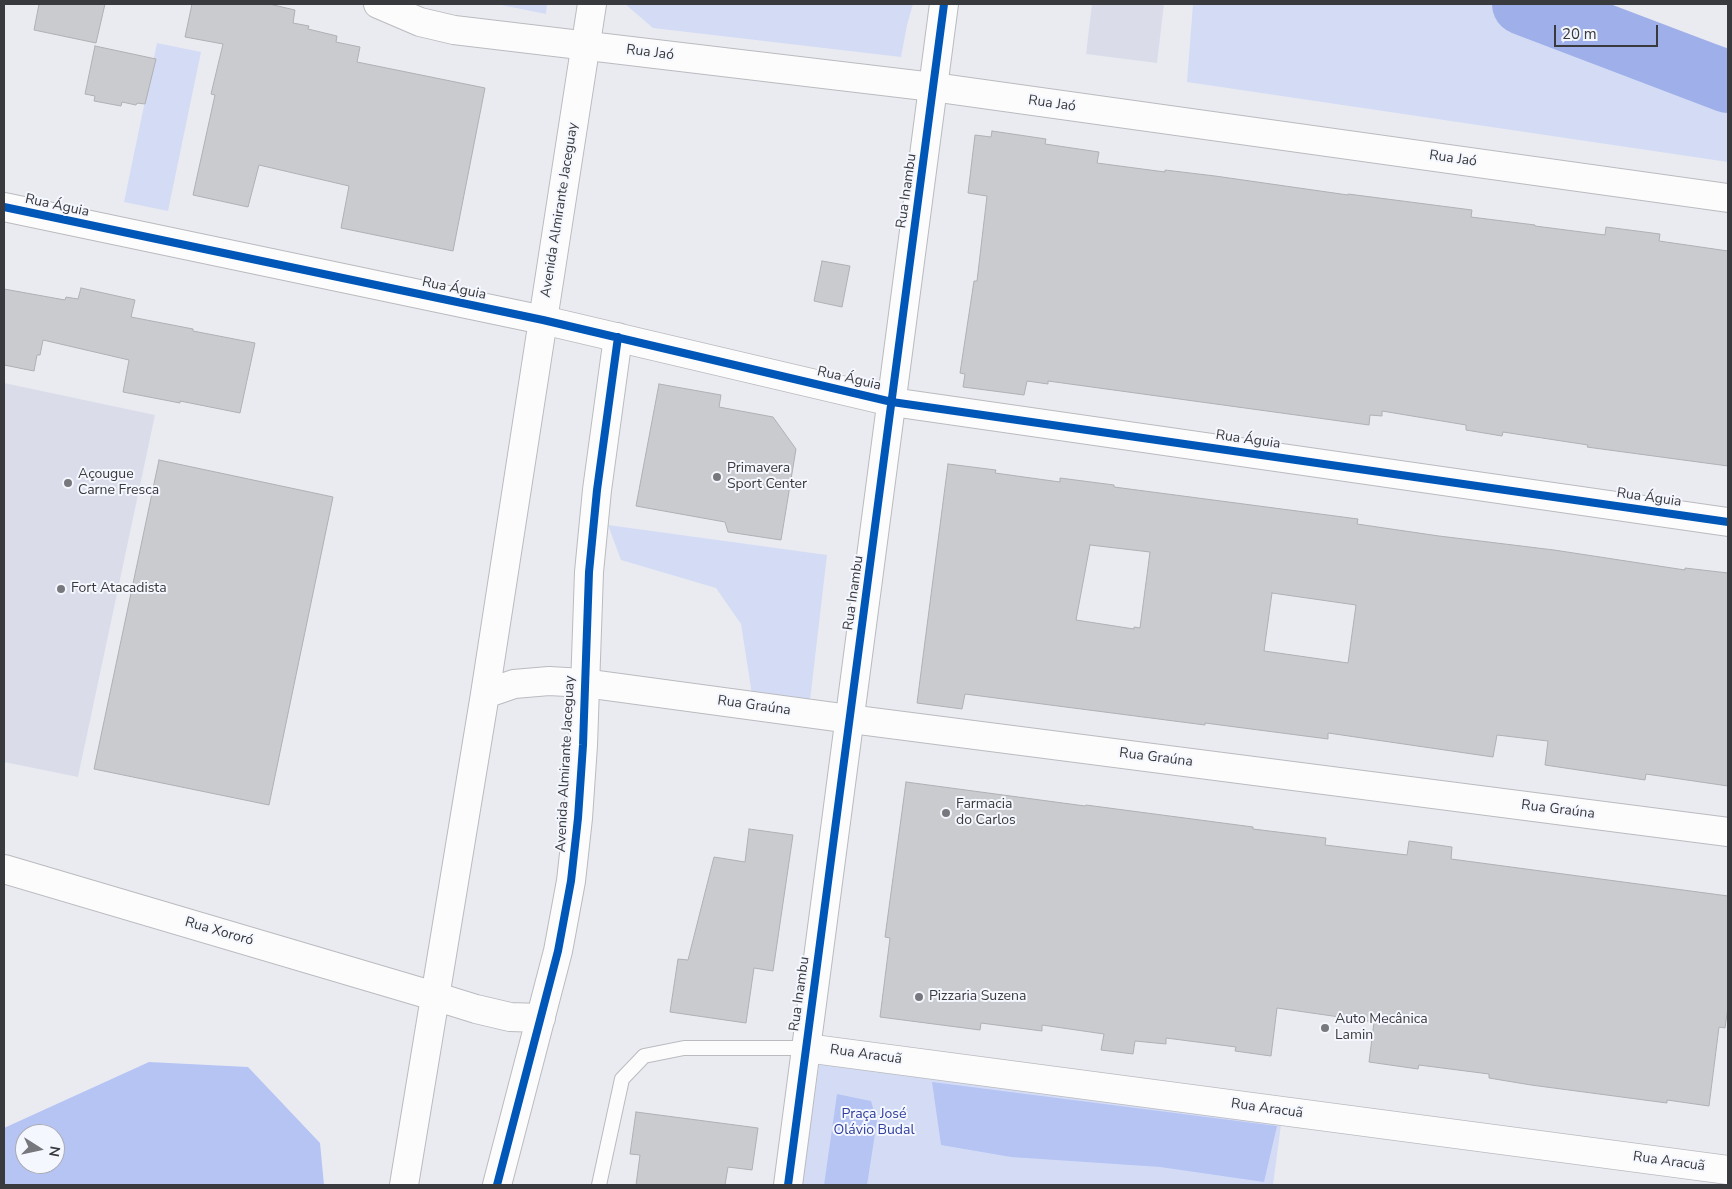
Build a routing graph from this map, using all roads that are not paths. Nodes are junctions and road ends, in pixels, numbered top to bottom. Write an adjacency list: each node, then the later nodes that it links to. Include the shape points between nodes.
1 (378, 4): 4 (street, Rua Jaó, via 420,22 454,30)
2 (592, 4): 4 (street, Avenida Almirante Jaceguay)
3 (944, 4): 5 (street, Rua Inambu)
4 (586, 46): 5 (street, Rua Jaó); 8 (street, Avenida Almirante Jaceguay)
5 (934, 87): 6 (street, Rua Jaó); 10 (street, Rua Inambu)
6 (1728, 198)
7 (4, 207): 8 (street, Rua Águia)
8 (543, 320): 9 (street, Rua Águia); 13 (street, Avenida Almirante Jaceguay)
9 (618, 337): 10 (street, Rua Águia); 12 (street, Avenida Almirante Jaceguay, via 591,546)
10 (892, 402): 11 (street, Rua Águia); 14 (street, Rua Inambu)
11 (1728, 522)
12 (584, 683): 13 (street, Rua Graúna, via 514,684); 14 (street, Rua Graúna); 18 (street, Avenida Almirante Jaceguay, via 582,754 571,881)
13 (485, 694): 17 (street, Avenida Almirante Jaceguay)
14 (850, 719): 15 (street, Rua Graúna); 19 (street, Rua Inambu)
15 (1728, 832)
16 (4, 869): 17 (street, Rua Xororó)
17 (434, 996): 18 (street, Rua Xororó, via 510,1017); 21 (street, Avenida Almirante Jaceguay)
18 (541, 1018): 22 (street, Avenida Almirante Jaceguay)
19 (806, 1048): 20 (street, Rua Aracuã); 23 (lane, via 684,1048 644,1056 622,1079); 24 (street, Rua Inambu)
20 (1728, 1170)
21 (404, 1185)
22 (497, 1185)
23 (599, 1185)
24 (788, 1185)

